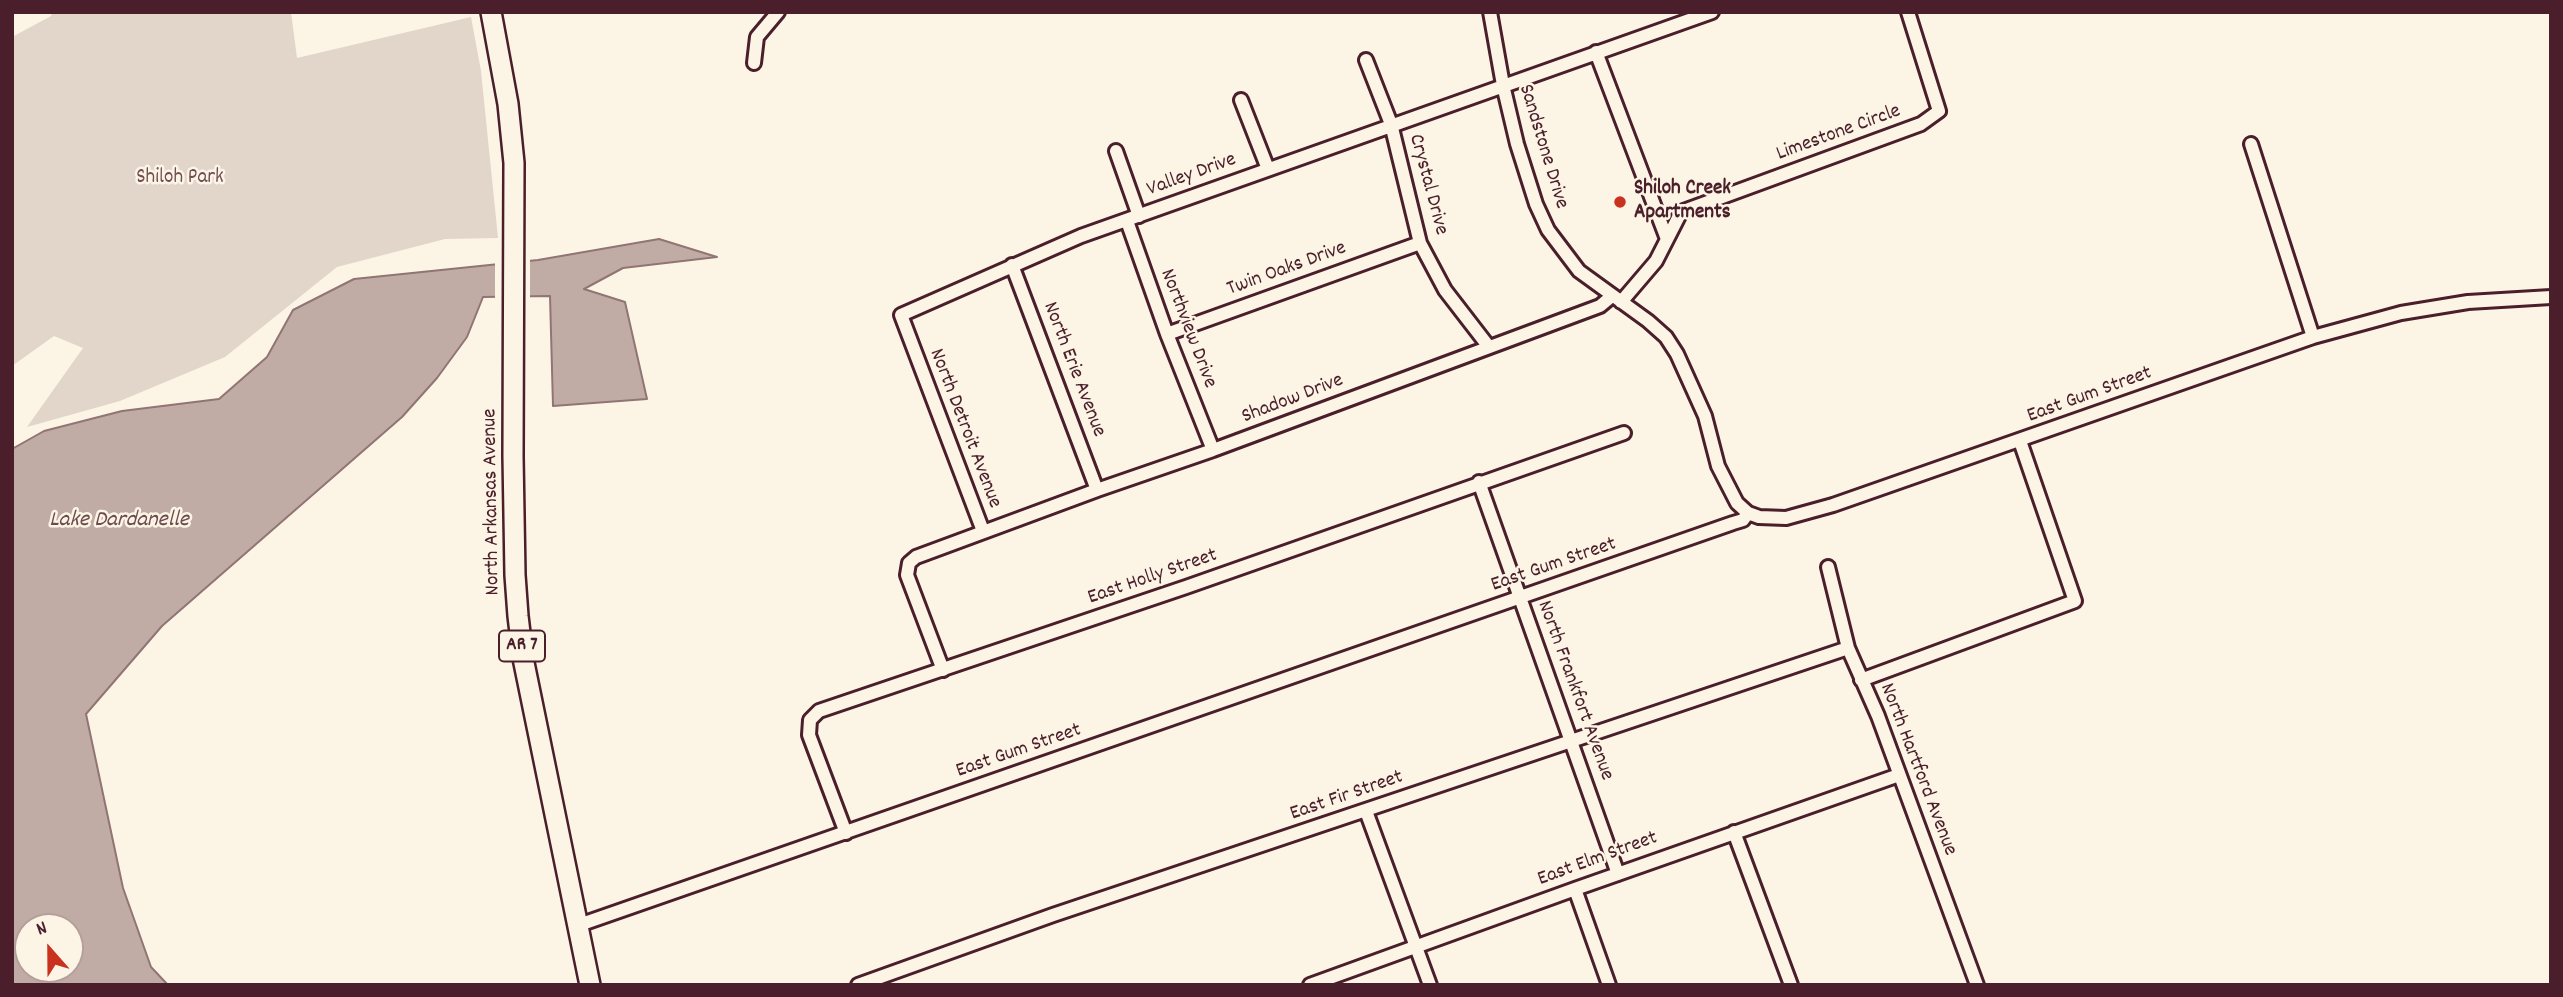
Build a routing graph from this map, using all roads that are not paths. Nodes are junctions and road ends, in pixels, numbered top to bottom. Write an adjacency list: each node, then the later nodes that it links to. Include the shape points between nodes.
1 (491, 12): 44 (main road, North Arkansas Avenue / AR 7, via 514,163 513,456 518,616)
2 (778, 12): 8 (street, via 757,37)
3 (1489, 12): 9 (street, Sandstone Drive)
4 (1712, 12): 6 (street)
5 (1908, 12): 16 (street, Limestone Circle, via 1940,111 1921,124 1681,212)
6 (1596, 52): 9 (street); 16 (street)
7 (1366, 60): 11 (street, Crystal Drive)
8 (754, 64)
9 (1503, 85): 11 (street, Valley Drive); 20 (street, Sandstone Drive, via 1526,176 1548,230 1579,271)
10 (1241, 100): 14 (street)
11 (1391, 124): 14 (street, Valley Drive); 17 (street, Crystal Drive)
12 (2251, 144): 23 (street)
13 (1116, 151): 15 (street, Northview Drive)
14 (1268, 169): 15 (street, Valley Drive)
15 (1133, 219): 18 (street, Valley Drive); 22 (street, Northview Drive)
16 (1667, 239): 20 (street, Limestone Circle, via 1656,261)
17 (1420, 243): 22 (street, Twin Oaks Drive); 24 (street, Crystal Drive, via 1445,290)
18 (1012, 265): 21 (street, Valley Drive); 29 (street, North Erie Avenue)
19 (2551, 297): 23 (street, East Gum Street, via 2468,302 2401,313)
20 (1617, 299): 24 (street, Shadow Drive); 30 (street, Sandstone Drive, via 1666,337 1677,354 1705,416 1718,466 1737,503)
21 (901, 315): 31 (street, North Detroit Avenue)
22 (1167, 334): 27 (street, Northview Drive)
23 (2313, 337): 26 (street, East Gum Street)
24 (1489, 347): 27 (street, Shadow Drive)
25 (1624, 433): 28 (street, East Holly Street)
26 (2020, 441): 30 (street, East Gum Street, via 1786,518); 36 (street, via 2075,601)
27 (1213, 450): 29 (street, Shadow Drive)
28 (1479, 482): 33 (street, North Frankfort Avenue); 35 (street, East Holly Street)
29 (1097, 489): 31 (street, Shadow Drive)
30 (1748, 513): 33 (street, East Gum Street, via 1743,520)
31 (983, 531): 35 (street, North Detroit Avenue, via 909,563 907,575)
32 (1828, 567): 34 (street, North Hartford Avenue)
33 (1520, 598): 37 (street, North Frankfort Avenue); 41 (street, East Gum Street)
34 (1848, 648): 36 (street, North Hartford Avenue); 37 (street, East Fir Street)
35 (943, 670): 41 (street, East Holly Street, via 819,711 810,720 809,735)
36 (1861, 680): 38 (street, North Hartford Avenue)
37 (1571, 741): 39 (street, East Fir Street); 42 (street, North Frankfort Avenue)
38 (1899, 775): 40 (street, East Elm Street); 53 (street, North Hartford Avenue)
39 (1366, 811): 45 (street); 48 (street, East Fir Street)
40 (1734, 832): 42 (street, East Elm Street); 52 (street)
41 (846, 833): 44 (street, East Gum Street)
42 (1618, 874): 43 (street, East Elm Street)
43 (1575, 888): 45 (street, East Elm Street); 51 (street)
44 (579, 925): 47 (main road, North Arkansas Avenue / AR 7)
45 (1416, 947): 46 (street, East Elm Street); 50 (street)
46 (1326, 982): 49 (street, East Elm Street)
47 (590, 985)
48 (858, 985)
49 (1310, 985)
50 (1430, 985)
51 (1609, 985)
52 (1791, 985)
53 (1977, 985)

